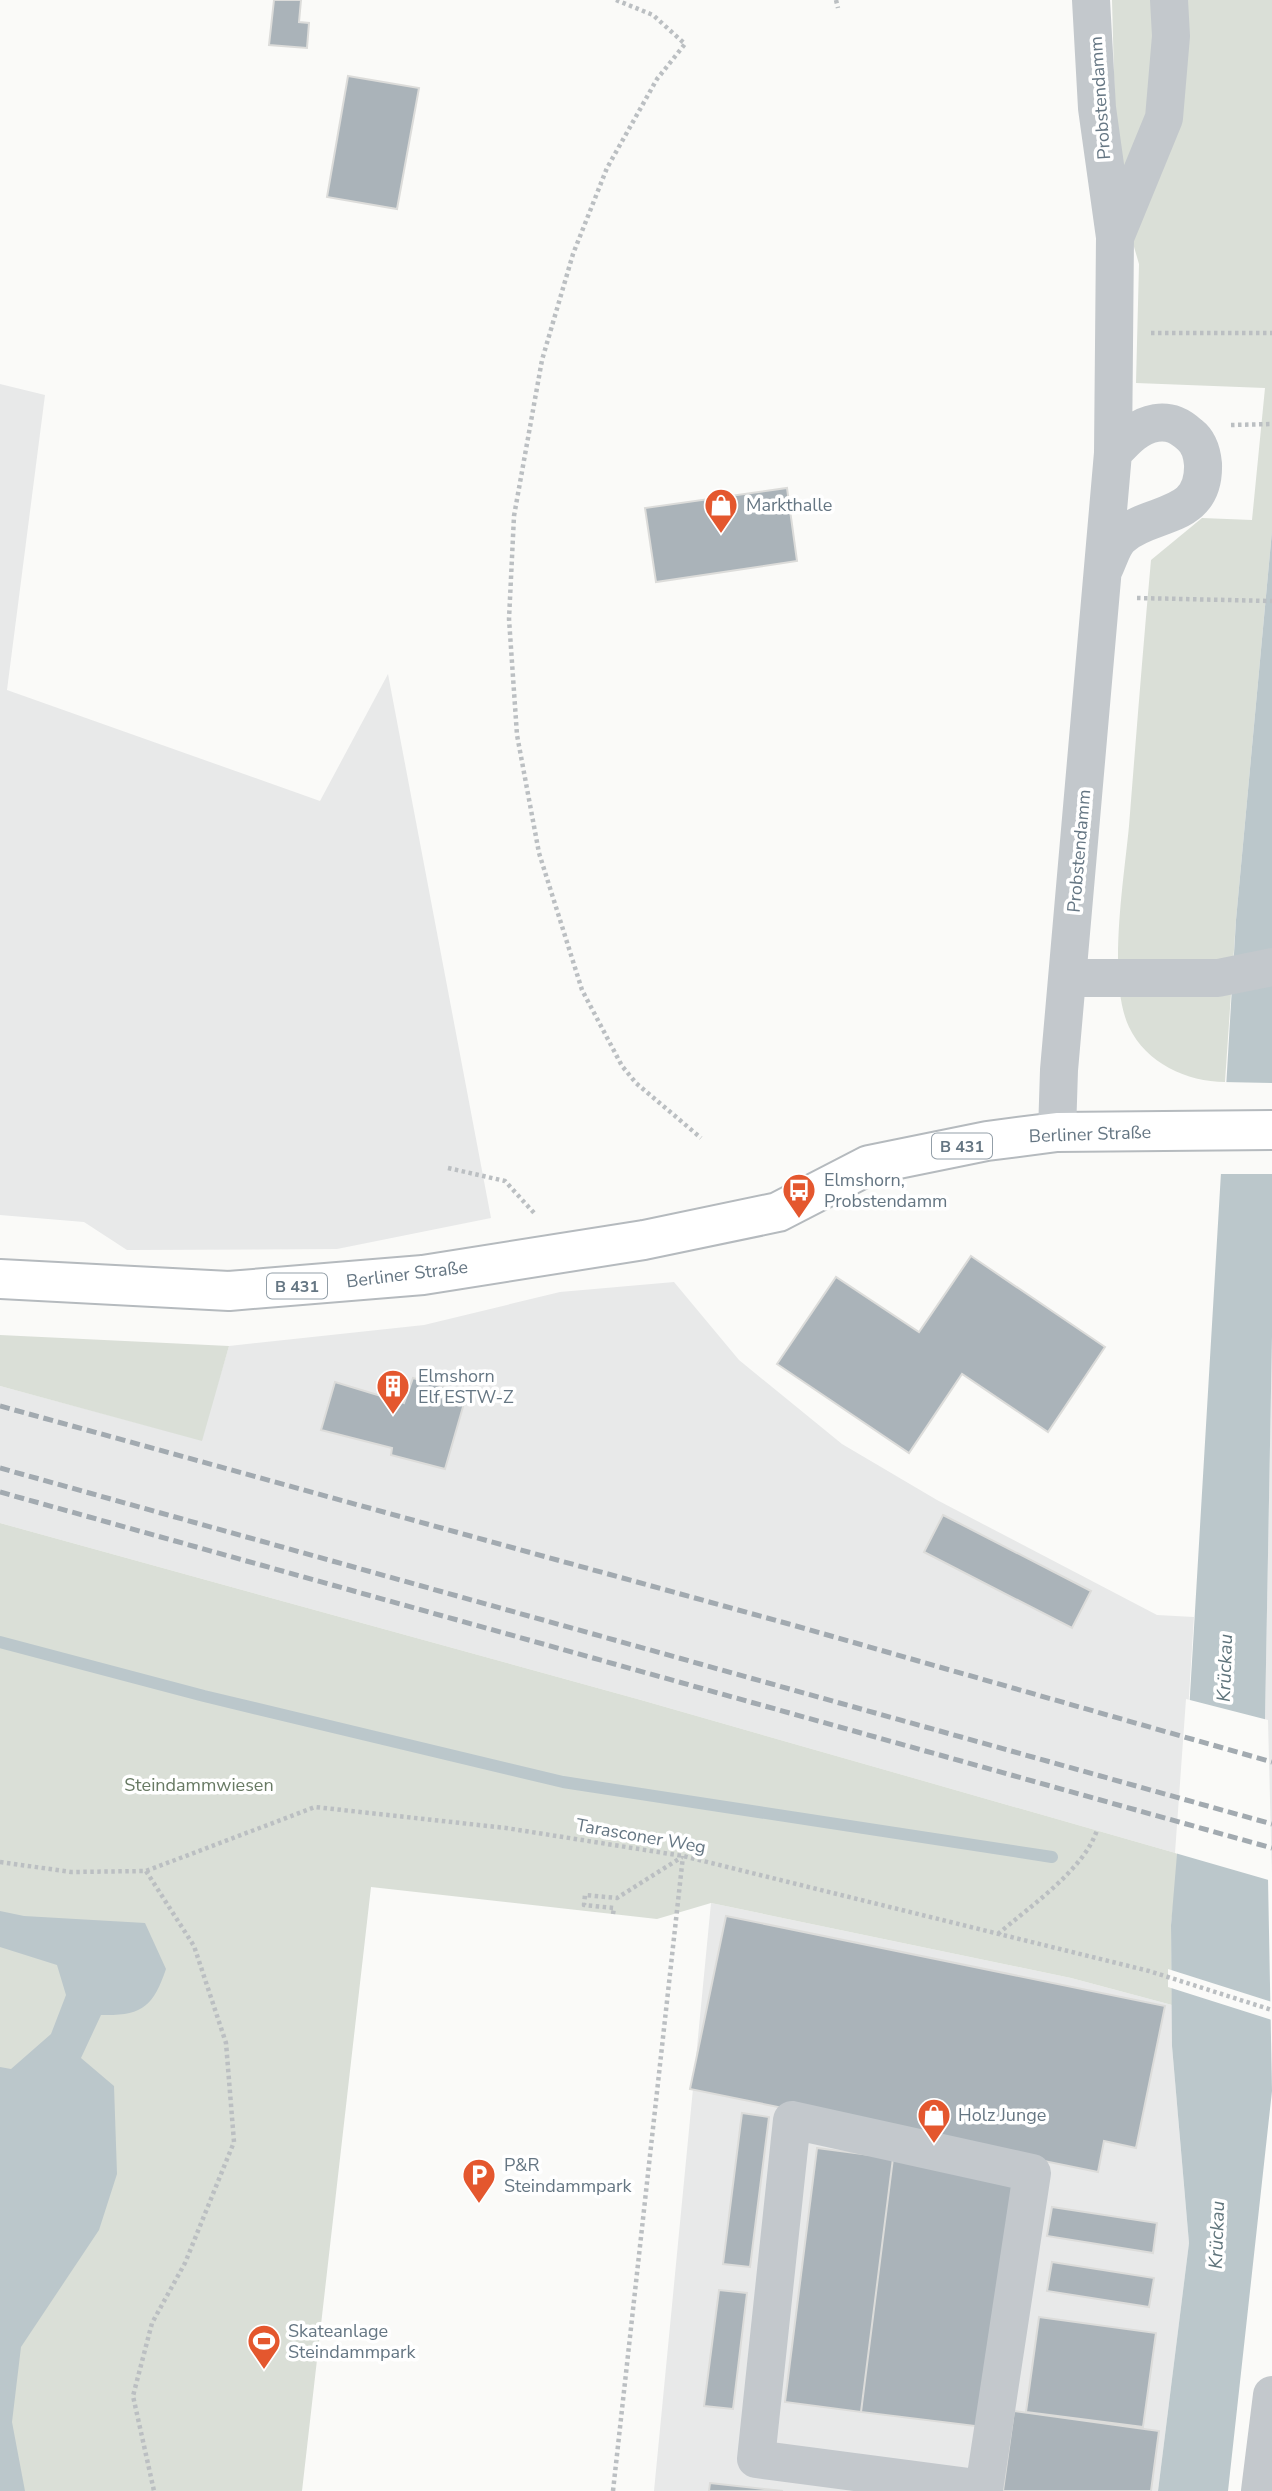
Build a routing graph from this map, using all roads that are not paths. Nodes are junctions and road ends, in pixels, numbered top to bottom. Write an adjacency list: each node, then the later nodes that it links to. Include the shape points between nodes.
1 (1091, 0): 3 (street, Probstendamm, via 1097,108)
2 (1169, 0): 3 (street, Probstendamm, via 1171,36 1164,118)
3 (1115, 237): 4 (street, Probstendamm)
4 (1113, 453): 5 (street, Probstendamm); 5 (street, Probstendamm, via 1131,434 1149,424 1166,422 1181,426 1195,439 1203,474 1198,492 1184,506 1119,537)
5 (1102, 584): 7 (street, Probstendamm)
6 (1272, 967): 7 (street, via 1218,978)
7 (1069, 978): 9 (street, Probstendamm)
8 (1272, 1130): 9 (main road, Berliner Straße / B 431)
9 (1057, 1132): 10 (main road, Berliner Straße / B 431, via 869,1165 778,1212 644,1240 423,1275 229,1291)
10 (0, 1279)
11 (1272, 2395): 13 (street)
12 (890, 2484): 12 (street, via 984,2489 1032,2173 792,2120 756,2459)
13 (1260, 2491)

